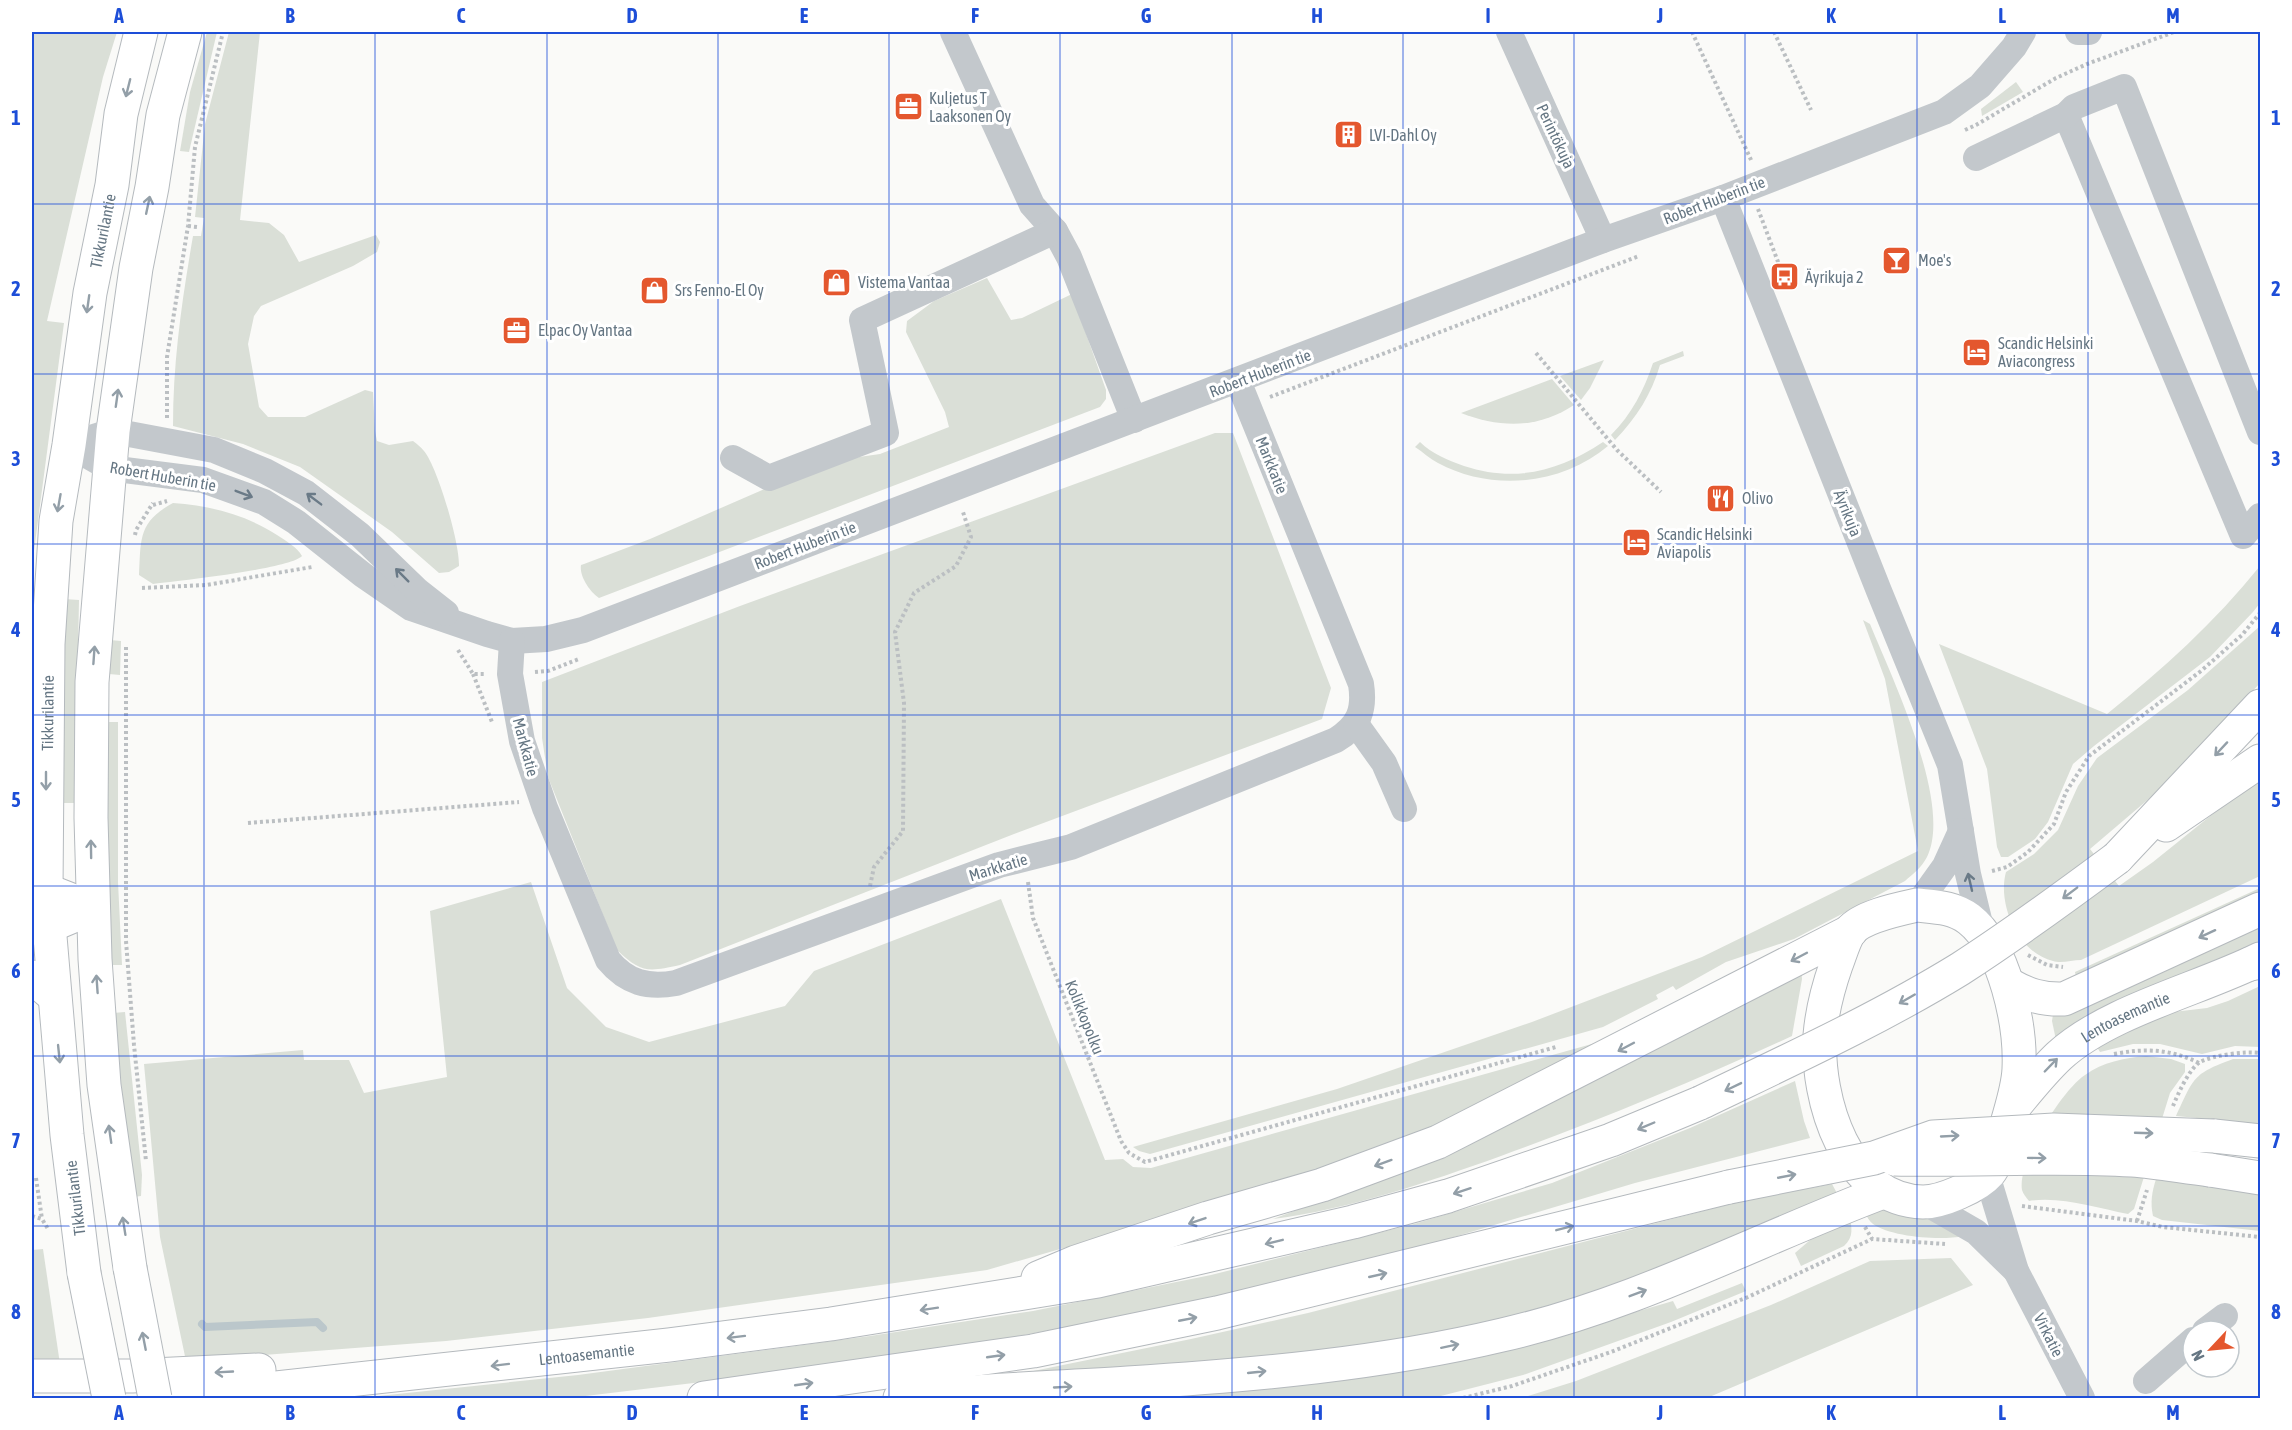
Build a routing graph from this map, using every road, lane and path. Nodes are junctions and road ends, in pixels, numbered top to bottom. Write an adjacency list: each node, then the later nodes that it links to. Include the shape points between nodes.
1 (141, 32): 26 (main road, Tikkurilantie, one-way to 26, via 121,114)
2 (184, 32): 23 (main road, one-way to 2, via 162,115)
3 (224, 32): 16 (path, via 195,147)
4 (953, 32): 18 (street, via 1032,205)
5 (1509, 32): 19 (street, Perintökuja)
6 (1692, 32): 14 (path)
7 (1774, 32): 11 (path)
8 (2023, 32): 15 (street, Robert Huberin tie, via 1980,86 1944,112)
9 (2079, 32): 10 (street)
10 (2089, 32)
11 (1810, 110)
12 (2066, 115): 13 (street); 24 (street, via 2074,107 2124,87); 32 (street, via 2243,536)
13 (1976, 158)
14 (1753, 164)
15 (1723, 198): 19 (street, Robert Huberin tie); 48 (street, Äyrikuja, via 1950,765)
16 (188, 226): 17 (path); 25 (path, via 167,348)
17 (197, 227)
18 (1055, 231): 22 (street); 27 (street, via 862,321 886,434 769,478)
19 (1604, 240): 21 (street, Robert Huberin tie)
20 (1536, 353): 30 (path, via 1617,450)
21 (1238, 381): 22 (street, Robert Huberin tie); 42 (street, Markkatie, via 1361,684 1364,700)
22 (1134, 420): 38 (street, Robert Huberin tie, via 584,630 546,639)
23 (112, 431): 25 (street, Robert Huberin tie); 26 (street, Robert Huberin tie); 28 (main road)
24 (2260, 432)
25 (164, 441): 37 (street, Robert Huberin tie, one-way to 25, via 306,493 213,450)
26 (69, 445): 28 (street, Robert Huberin tie); 54 (main road, Tikkurilantie, one-way to 54, via 56,521)
27 (732, 458)
28 (109, 468): 29 (street, Robert Huberin tie); 56 (main road, one-way to 28, via 92,682)
29 (158, 476): 33 (path, via 153,505 136,530); 37 (street, Robert Huberin tie, one-way to 37, via 203,480 264,502 411,608)
30 (1661, 492)
31 (963, 512): 58 (path, via 972,537 956,566 914,593 895,632 904,704 903,831 874,867)
32 (2260, 516)
33 (135, 542)
34 (314, 567): 35 (path, via 206,585)
35 (142, 588)
36 (2260, 613): 50 (path, via 2242,635 2201,671 2089,756 2066,792 2054,824 2028,852)
37 (463, 626): 38 (street, Robert Huberin tie)
38 (512, 641): 58 (street, Markkatie, via 510,674 522,741 601,947 616,970 637,983 676,982)
39 (126, 647): 73 (path, via 126,941)
40 (473, 674): 43 (path)
41 (2260, 706): 49 (main road, one-way to 49)
42 (1356, 724): 46 (street, via 1384,763); 58 (street, Markkatie, via 1336,740 1071,847 999,865)
43 (494, 727)
44 (2260, 761): 49 (main road)
45 (519, 791): 47 (path, via 523,802)
46 (1404, 809)
47 (248, 823)
48 (1961, 831): 51 (street, Äyrikuja); 55 (street, via 1945,866)
49 (2117, 858): 84 (main road, one-way to 84, bridge, via 2040,916 1959,969 1859,1026 1700,1103 1611,1140 1448,1196 1363,1219 1098,1281)
50 (1995, 871): 51 (path); 53 (path)
51 (1968, 874): 61 (street, Äyrikuja, one-way to 51)
52 (1027, 877): 67 (path, Kolikkopolku, via 1033,918 1121,1141 1129,1153 1145,1162)
53 (1996, 880)
54 (39, 891): 56 (main road); 59 (main road, Tikkurilantie)
55 (1917, 905): 60 (main road, via 1881,913); 61 (main road, via 1946,907)
56 (92, 908): 59 (main road); 90 (main road, one-way to 56, bridge, via 130,1268 104,1085)
57 (2260, 909): 65 (main road, one-way to 65, via 2064,999 2048,1000 2025,994)
58 (864, 914)
59 (40, 927): 66 (main road, Tikkurilantie)
60 (1851, 931): 77 (main road, via 1824,1004 1820,1037 1824,1091 1848,1157); 84 (main road, one-way to 84, via 1438,1142 1322,1185 1076,1262)
61 (1982, 932): 65 (main road)
62 (2027, 954): 64 (path, via 2047,965)
63 (2257, 962): 70 (main road, Lentoasemantie, one-way to 63, via 2060,1055 2093,1032)
64 (2070, 966)
65 (2008, 984): 70 (main road, via 2019,1069)
66 (43, 986): 89 (main road, Tikkurilantie, one-way to 89, bridge, via 84,1273)
67 (1557, 1047)
68 (2107, 1057): 69 (path, via 2142,1049 2171,1052)
69 (2199, 1063)
70 (2012, 1109): 74 (main road, via 1996,1162)
71 (2260, 1141): 72 (main road, one-way to 71, bridge, via 1933,1137 2054,1130)
72 (1874, 1158): 76 (main road, one-way to 76, bridge, via 2133,1160); 92 (main road, one-way to 72, bridge, via 1033,1351 1206,1316 1730,1187)
73 (146, 1163)
74 (1988, 1175): 78 (main road, via 1964,1190); 79 (street, Virkatie)
75 (36, 1178): 80 (path)
76 (2260, 1178)
77 (1883, 1192): 78 (main road); 93 (main road, one-way to 77, via 1240,1374 1419,1353 1504,1335 1604,1306)
78 (1924, 1202): 81 (street, Virkatie)
79 (1999, 1215): 82 (path, via 2016,1205 2033,1206 2163,1227); 83 (street, Virkatie)
80 (42, 1219)
81 (1976, 1232): 83 (street, Virkatie); 94 (path, via 1964,1245 1872,1239 1748,1297 1611,1352 1512,1386)
82 (2260, 1237)
83 (2016, 1271): 95 (street, Virkatie)
84 (986, 1300): 87 (main road, Lentoasemantie, one-way to 87, via 750,1335)
85 (2181, 1350): 88 (street)
86 (32, 1376): 87 (main road, one-way to 86, via 271,1370)
87 (366, 1380): 91 (main road, Lentoasemantie)
88 (2146, 1381)
89 (109, 1398)
90 (155, 1398)
91 (185, 1398)
92 (704, 1398)
93 (900, 1398)
94 (1463, 1398)
95 (2082, 1398)

